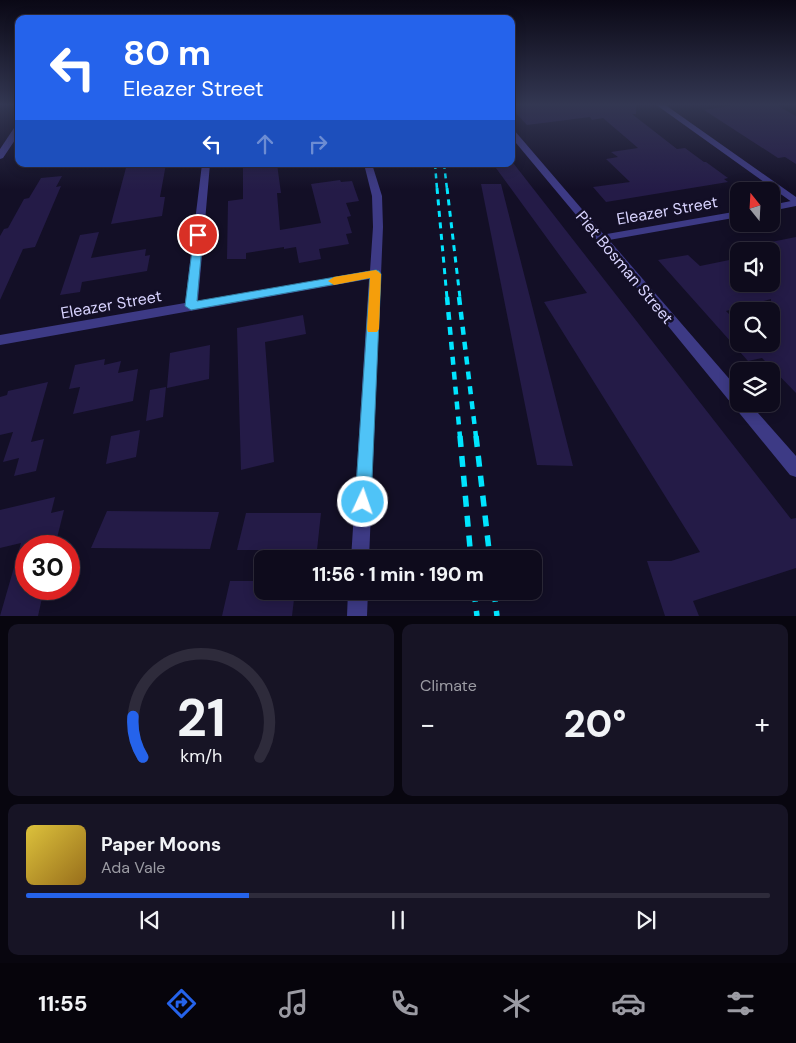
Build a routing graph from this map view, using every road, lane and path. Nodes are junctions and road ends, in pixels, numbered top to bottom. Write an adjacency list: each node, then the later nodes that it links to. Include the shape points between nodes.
1 (699, 133): 7 (street)
2 (15, 134): 4 (street)
3 (515, 137): 10 (street, Piet Bosman Street)
4 (0, 156)
5 (206, 167): 12 (street)
6 (369, 167): 11 (street, via 377,196)
7 (796, 203): 8 (street)
8 (780, 206)
9 (730, 216): 10 (street, Eleazer Street)
10 (600, 238): 14 (street, Piet Bosman Street)
11 (376, 274): 12 (street, Eleazer Street); 17 (street)
12 (191, 306): 13 (street, Eleazer Street)
13 (0, 340)
14 (730, 391)
15 (748, 412): 16 (street, Piet Bosman Street)
16 (796, 469)
17 (361, 550)
18 (358, 600): 19 (street)
19 (357, 616)

